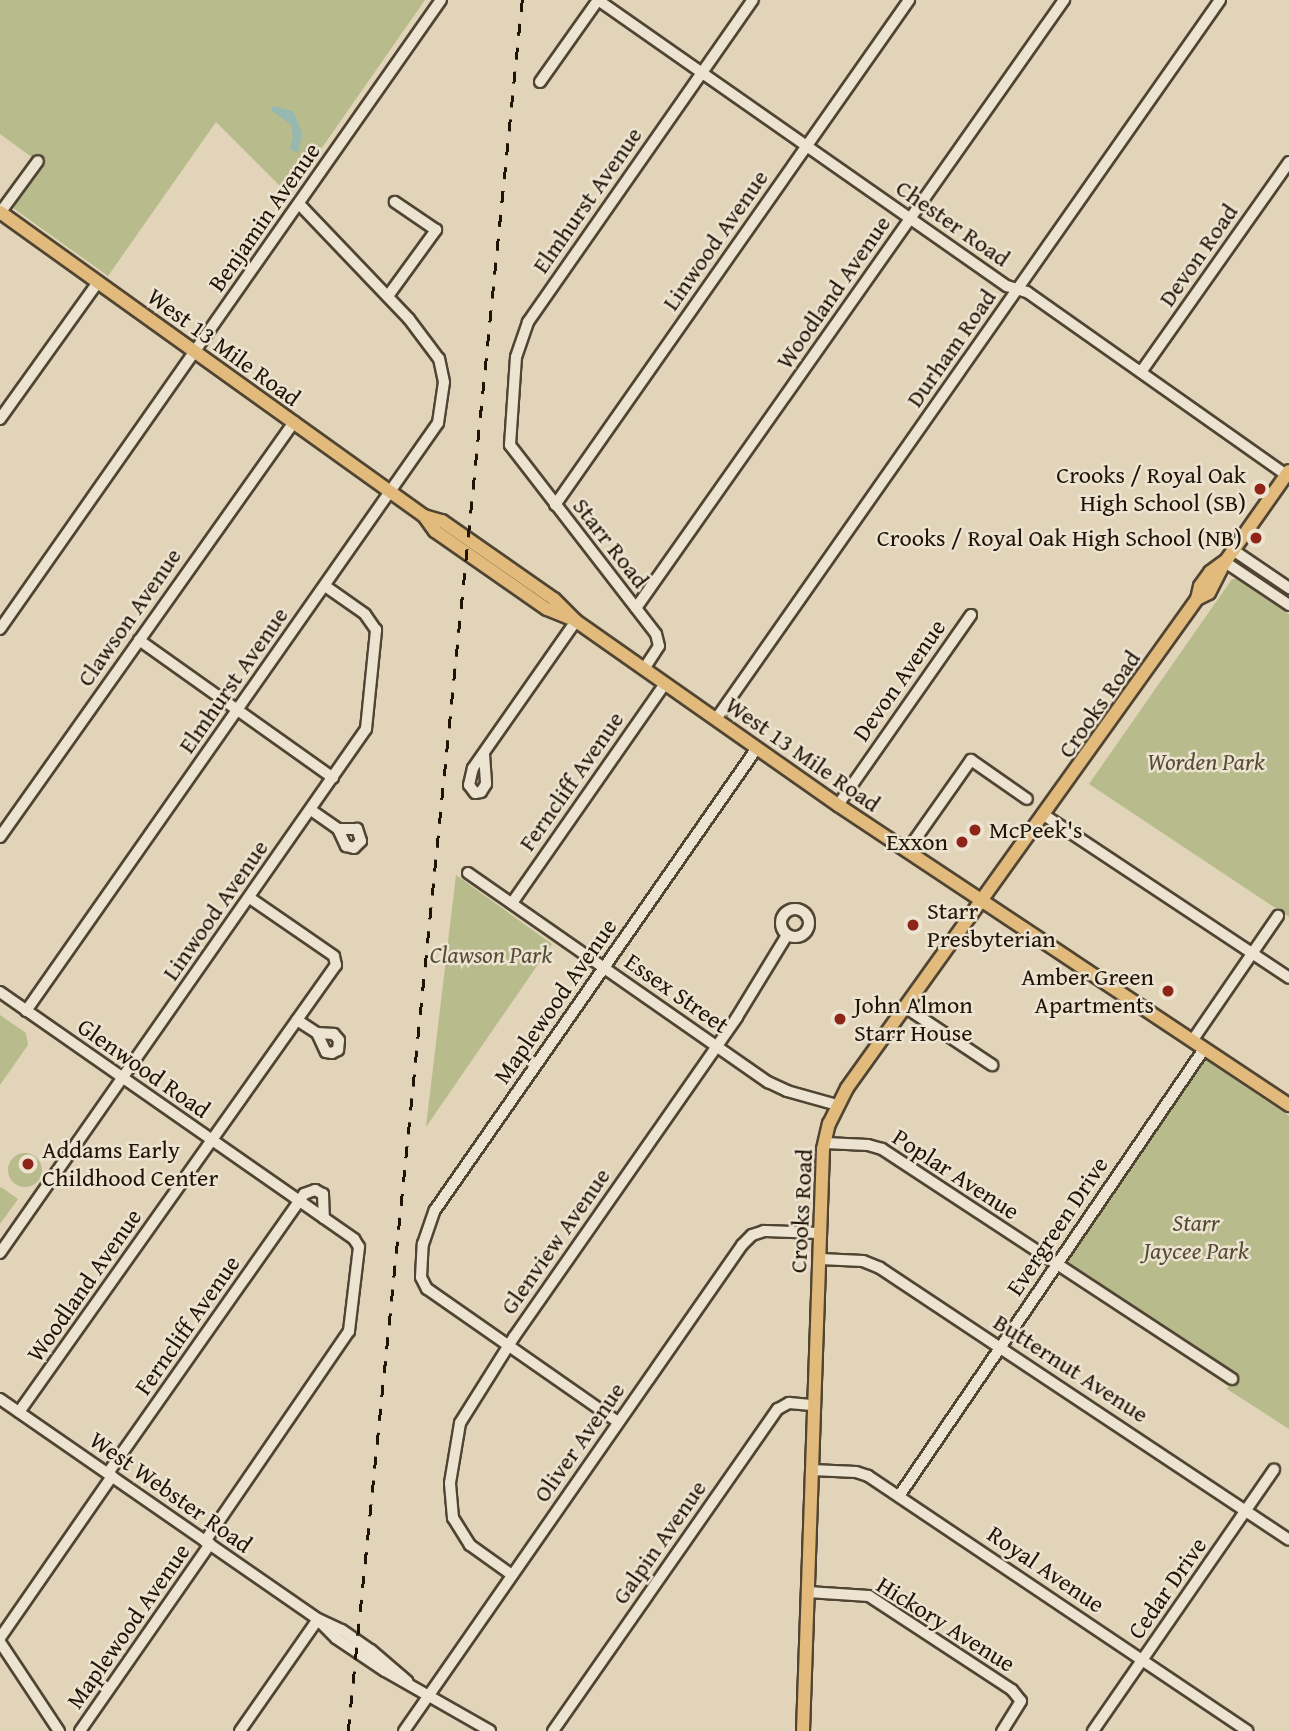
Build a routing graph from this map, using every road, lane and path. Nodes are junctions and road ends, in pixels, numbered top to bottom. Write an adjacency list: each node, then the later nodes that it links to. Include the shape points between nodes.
1 (441, 0): 13 (street, Benjamin Avenue)
2 (598, 0): 7 (street, Chester Road); 8 (street)
3 (753, 0): 7 (street, Elmhurst Avenue)
4 (909, 0): 9 (street, Linwood Avenue)
5 (1064, 0): 15 (street, Woodland Avenue)
6 (1220, 0): 17 (street, Durham Road)
7 (703, 73): 9 (street, Chester Road); 23 (street, Elmhurst Avenue, via 522,332)
8 (540, 82)
9 (807, 145): 15 (street, Chester Road); 26 (street, Linwood Avenue)
10 (38, 160): 14 (street)
11 (1289, 162): 20 (street, Devon Road)
12 (395, 202): 18 (street, via 436,230)
13 (299, 204): 18 (street); 19 (street, Benjamin Avenue)
14 (0, 213): 16 (main road, West 13 Mile Road)
15 (911, 219): 17 (street, Chester Road); 34 (street, Woodland Avenue)
16 (98, 282): 19 (main road, West 13 Mile Road); 21 (street)
17 (1017, 290): 20 (street, Chester Road, via 1027,292); 42 (street, Durham Road)
18 (388, 296): 25 (street, Elmhurst Avenue, via 441,363 444,382 437,427)
19 (196, 352): 22 (main road, West 13 Mile Road); 37 (street, Benjamin Avenue)
20 (1141, 372): 24 (street, Chester Road)
21 (0, 419)
22 (294, 422): 25 (main road, West 13 Mile Road); 38 (street, Clawson Avenue)
23 (510, 445): 26 (street, Starr Road)
24 (1287, 473): 27 (main road, Crooks Road)
25 (392, 492): 30 (street, Elmhurst Avenue); 36 (main road, West 13 Mile Road, via 424,516 435,531 537,603)
26 (555, 505): 34 (street, Starr Road)
27 (1233, 550): 28 (main road, Crooks Road); 29 (street)
28 (1225, 562): 31 (street); 49 (main road, Crooks Road, via 1209,593 1198,600)
29 (1268, 574): 31 (street); 32 (street)
30 (325, 586): 41 (street, Elmhurst Avenue); 45 (street, Linwood Avenue, via 365,614 377,636 367,727)
31 (1261, 586): 33 (street)
32 (1289, 588)
33 (1289, 605)
34 (636, 608): 39 (street, Starr Road, via 659,642)
35 (971, 615): 47 (street, Devon Avenue)
36 (576, 621): 39 (main road, West 13 Mile Road); 44 (street)
37 (0, 629)
38 (139, 640): 41 (street); 51 (street, Clawson Avenue)
39 (644, 669): 40 (main road, West 13 Mile Road)
40 (665, 684): 42 (main road, West 13 Mile Road); 56 (street, Ferncliff Avenue)
41 (237, 711): 45 (street); 64 (street, Elmhurst Avenue)
42 (716, 719): 43 (main road, West 13 Mile Road)
43 (757, 748): 47 (main road, West 13 Mile Road); 60 (street, Maplewood Avenue)
44 (484, 754)
45 (333, 778): 48 (street, Linwood Avenue)
46 (1027, 799): 52 (street, via 971,760 952,790 951,800)
47 (838, 805): 52 (main road, West 13 Mile Road)
48 (311, 810): 50 (street); 54 (street, Linwood Avenue)
49 (1044, 815): 55 (main road, Crooks Road); 59 (street)
50 (338, 829)
51 (0, 837)
52 (911, 853): 55 (main road, West 13 Mile Road)
53 (468, 873): 56 (street, Essex Street)
54 (250, 898): 65 (street, Woodland Avenue, via 337,960); 71 (street, Linwood Avenue)
55 (981, 899): 63 (main road, Crooks Road); 67 (main road, West 13 Mile Road)
56 (512, 903): 60 (street, Essex Street)
57 (1278, 916): 59 (street)
58 (787, 934): 68 (street, Glenview Avenue)
59 (1253, 953): 61 (street); 67 (street)
60 (604, 967): 68 (street, Essex Street); 83 (street, Maplewood Avenue, via 435,1210 423,1244 421,1277 427,1289)
61 (1289, 978)
62 (0, 992): 64 (street, Glenwood Road)
63 (905, 1007): 70 (street); 72 (main road, Crooks Road)
64 (26, 1011): 71 (street, Glenwood Road)
65 (297, 1020): 66 (street); 74 (street, Woodland Avenue)
66 (317, 1034)
67 (1192, 1041): 69 (main road, West 13 Mile Road)
68 (717, 1046): 72 (street, Essex Street, via 780,1089); 83 (street, Glenview Avenue)
69 (1204, 1049): 73 (main road, West 13 Mile Road); 82 (street, Evergreen Drive)
70 (992, 1065)
71 (123, 1079): 74 (street, Glenwood Road); 80 (street, Linwood Avenue)
72 (837, 1105): 75 (main road, Crooks Road)
73 (1289, 1105)
74 (212, 1141): 76 (street, Glenwood Road); 88 (street, Woodland Avenue)
75 (825, 1143): 78 (main road, Crooks Road); 82 (street, Poplar Avenue, via 882,1149)
76 (300, 1201): 77 (street, Glenwood Road); 77 (street, via 307,1193 321,1192); 92 (street, Ferncliff Avenue)
77 (324, 1218): 79 (street, Glenwood Road, via 354,1239)
78 (820, 1233): 81 (main road, Crooks Road); 89 (street, Oliver Avenue, via 764,1231 747,1240)
79 (360, 1249): 96 (street, Maplewood Avenue, via 349,1331)
80 (0, 1252)
81 (820, 1259): 84 (street, Butternut Avenue, via 873,1264); 87 (main road, Crooks Road)
82 (1057, 1264): 84 (street, Evergreen Drive); 85 (street, Poplar Avenue)
83 (508, 1346): 89 (street); 97 (street, Glenview Avenue, via 460,1423 450,1503 464,1538)
84 (1000, 1347): 93 (street, Evergreen Drive); 94 (street, Butternut Avenue)
85 (1232, 1379)
86 (2, 1405): 88 (street, West Webster Road)
87 (814, 1405): 91 (main road, Crooks Road); 108 (street, Galpin Avenue, via 789,1403 778,1409)
88 (19, 1412): 92 (street, West Webster Road)
89 (618, 1422): 97 (street, Oliver Avenue)
90 (1274, 1469): 94 (street, Cedar Drive)
91 (812, 1470): 93 (street, Royal Avenue, via 862,1473); 98 (main road, Crooks Road)
92 (110, 1475): 96 (street, West Webster Road); 100 (street, Ferncliff Avenue)
93 (899, 1496): 101 (street, Royal Avenue)
94 (1246, 1510): 95 (street, Butternut Avenue); 101 (street, Cedar Drive)
95 (1289, 1540)
96 (207, 1542): 99 (street, West Webster Road); 104 (street, Maplewood Avenue)
97 (512, 1575): 102 (street, Oliver Avenue)
98 (808, 1592): 109 (main road, Crooks Road); 110 (street, Hickory Avenue, via 869,1596 1012,1690 1021,1701)
99 (318, 1619): 102 (street, West Webster Road, via 385,1671); 105 (street)
100 (0, 1640): 103 (street)
101 (1143, 1659): 111 (street, Cedar Drive); 112 (street, Royal Avenue)
102 (428, 1695): 106 (street, Oliver Avenue); 107 (street, West Webster Road)
103 (59, 1731)
104 (80, 1731)
105 (240, 1731)
106 (404, 1731)
107 (490, 1731)
108 (553, 1731)
109 (803, 1731)
110 (1002, 1731)
111 (1093, 1731)
112 (1247, 1731)

